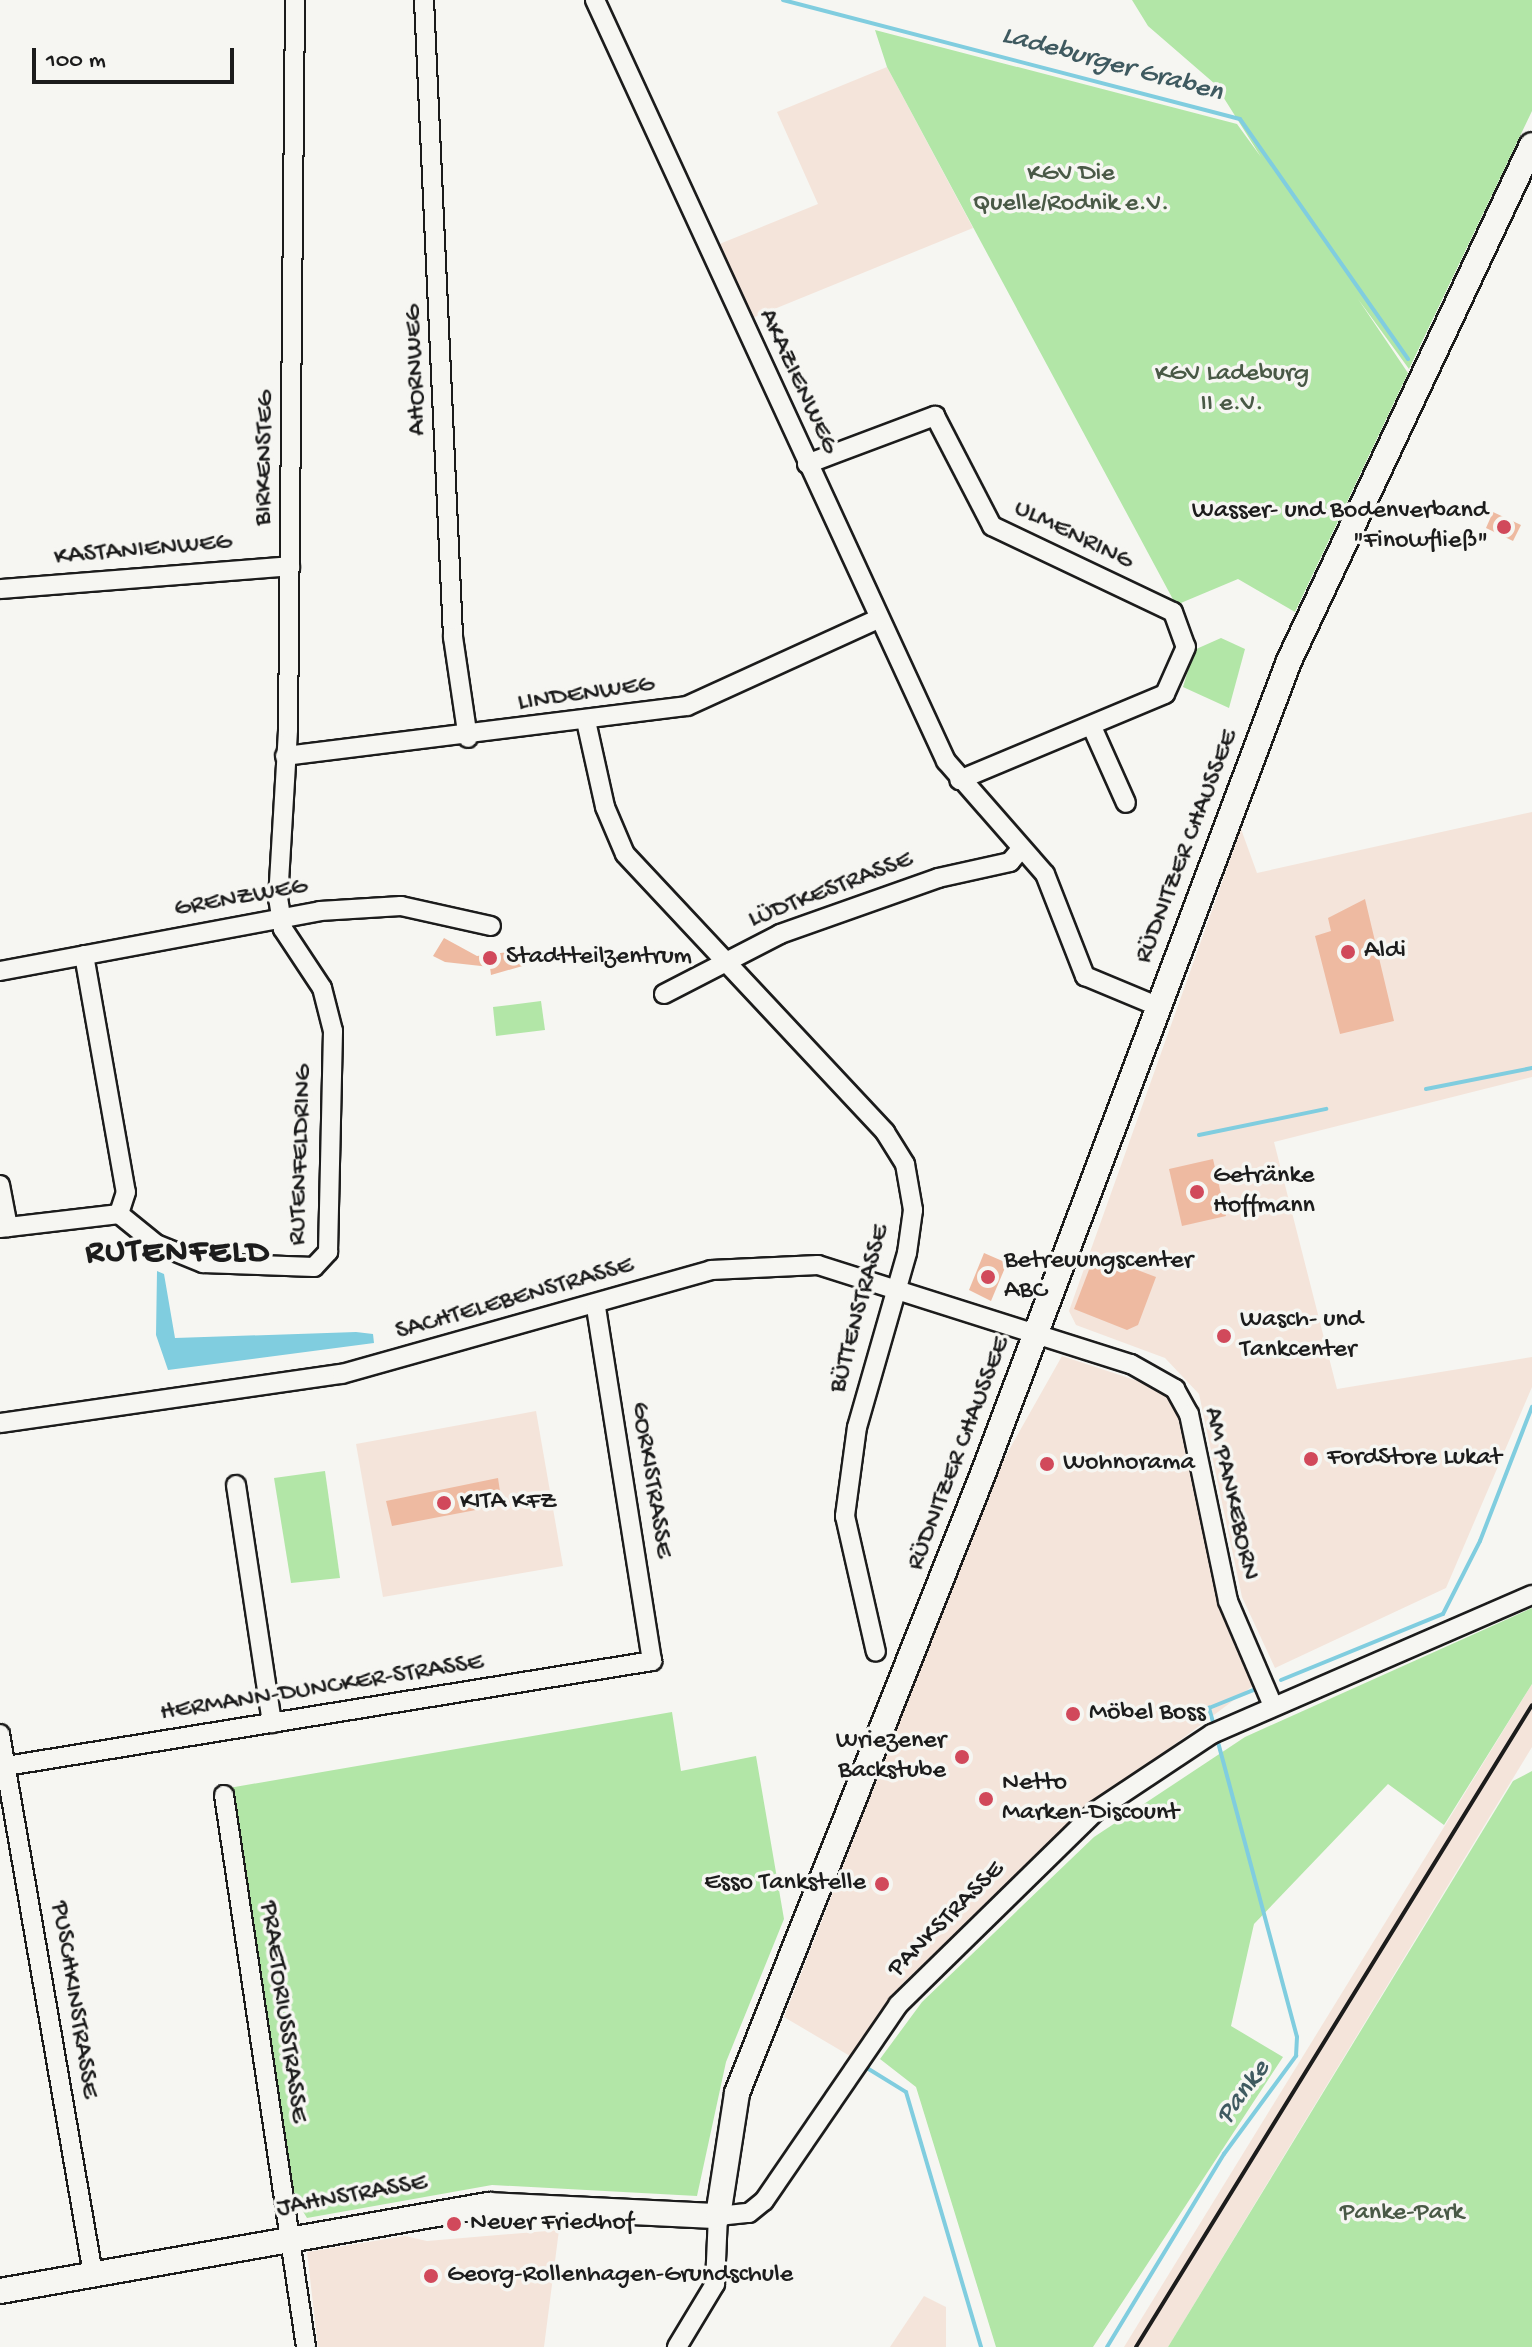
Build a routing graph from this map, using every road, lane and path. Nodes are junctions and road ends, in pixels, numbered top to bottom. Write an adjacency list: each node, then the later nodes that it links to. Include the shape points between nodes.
1 (295, 0): 6 (street, BIRKENSTEG)
2 (424, 0): 11 (street, AHORNWEG, via 453,637)
3 (595, 0): 5 (street, AKAZIENWEG)
4 (1532, 145): 22 (main road, RÜDNITZER CHAUSSEE, via 1289,661)
5 (807, 464): 8 (street, AKAZIENWEG); 10 (street, ULMENRING, via 935,416 992,526 1173,612 1186,647 1177,680 1165,694)
6 (290, 566): 7 (street, KASTANIENWEG); 12 (street, BIRKENSTEG)
7 (0, 589)
8 (876, 620): 9 (street, LINDENWEG, via 687,706); 13 (street, AKAZIENWEG)
9 (586, 721): 11 (street, LINDENWEG); 19 (street, BÜTTENSTRASSE, via 613,832 649,882)
10 (1092, 727): 13 (street, ULMENRING); 14 (street)
11 (468, 738): 12 (street, LINDENWEG)
12 (285, 756): 16 (street, BIRKENSTEG)
13 (959, 780): 15 (street, AKAZIENWEG)
14 (1126, 803)
15 (1020, 850): 19 (street, LÜDTKESTRASSE, via 1010,862 837,912); 22 (street, AKAZIENWEG, via 1045,874 1085,976)
16 (281, 916): 17 (street, GRENZWEG, via 401,906); 18 (street, GRENZWEG); 24 (street, RUTENFELDRING, via 291,947 322,988 333,1031 323,1260 314,1267 203,1263 156,1244)
17 (491, 926)
18 (84, 955): 20 (street, GRENZWEG); 24 (street, via 126,1192)
19 (728, 961): 21 (street, LÜDTKESTRASSE); 26 (street, BÜTTENSTRASSE, via 885,1132 905,1164 913,1210)
20 (0, 971)
21 (664, 994)
22 (1157, 1006): 28 (main road, RÜDNITZER CHAUSSEE)
23 (0, 1185): 25 (street)
24 (119, 1214): 25 (street)
25 (4, 1228)
26 (898, 1290): 27 (street, SACHTELEBENSTRASSE, via 818,1265 756,1264 679,1279); 28 (street, SACHTELEBENSTRASSE); 32 (street, BÜTTENSTRASSE, via 857,1427 845,1516)
27 (596, 1308): 29 (street, SACHTELEBENSTRASSE, via 342,1374); 33 (street, GORKISTRASSE)
28 (1036, 1334): 34 (street, AM PANKEBORN, via 1155,1373 1175,1389 1189,1414 1228,1601); 39 (main road, RÜDNITZER CHAUSSEE, via 737,2093)
29 (0, 1423)
30 (236, 1485): 35 (street)
31 (1532, 1595): 34 (street, PANKSTRASSE)
32 (876, 1652)
33 (652, 1661): 35 (street, HERMANN-DUNCKER-STRASSE)
34 (1273, 1706): 39 (street, PANKSTRASSE, via 1212,1734 1066,1838 898,2005 764,2201 749,2213)
35 (272, 1723): 37 (street, HERMANN-DUNCKER-STRASSE)
36 (0, 1734): 37 (street, PUSCHKINSTRASSE)
37 (3, 1766): 41 (street, PUSCHKINSTRASSE)
38 (224, 1795): 40 (street, PRAETORIUSSTRASSE)
39 (718, 2216): 40 (main road, JAHNSTRASSE, via 489,2205); 44 (street, via 715,2284)
40 (290, 2236): 41 (main road, JAHNSTRASSE); 43 (street, PRAETORIUSSTRASSE)
41 (93, 2274): 42 (main road, JAHNSTRASSE)
42 (0, 2291)
43 (306, 2347)
44 (677, 2347)

